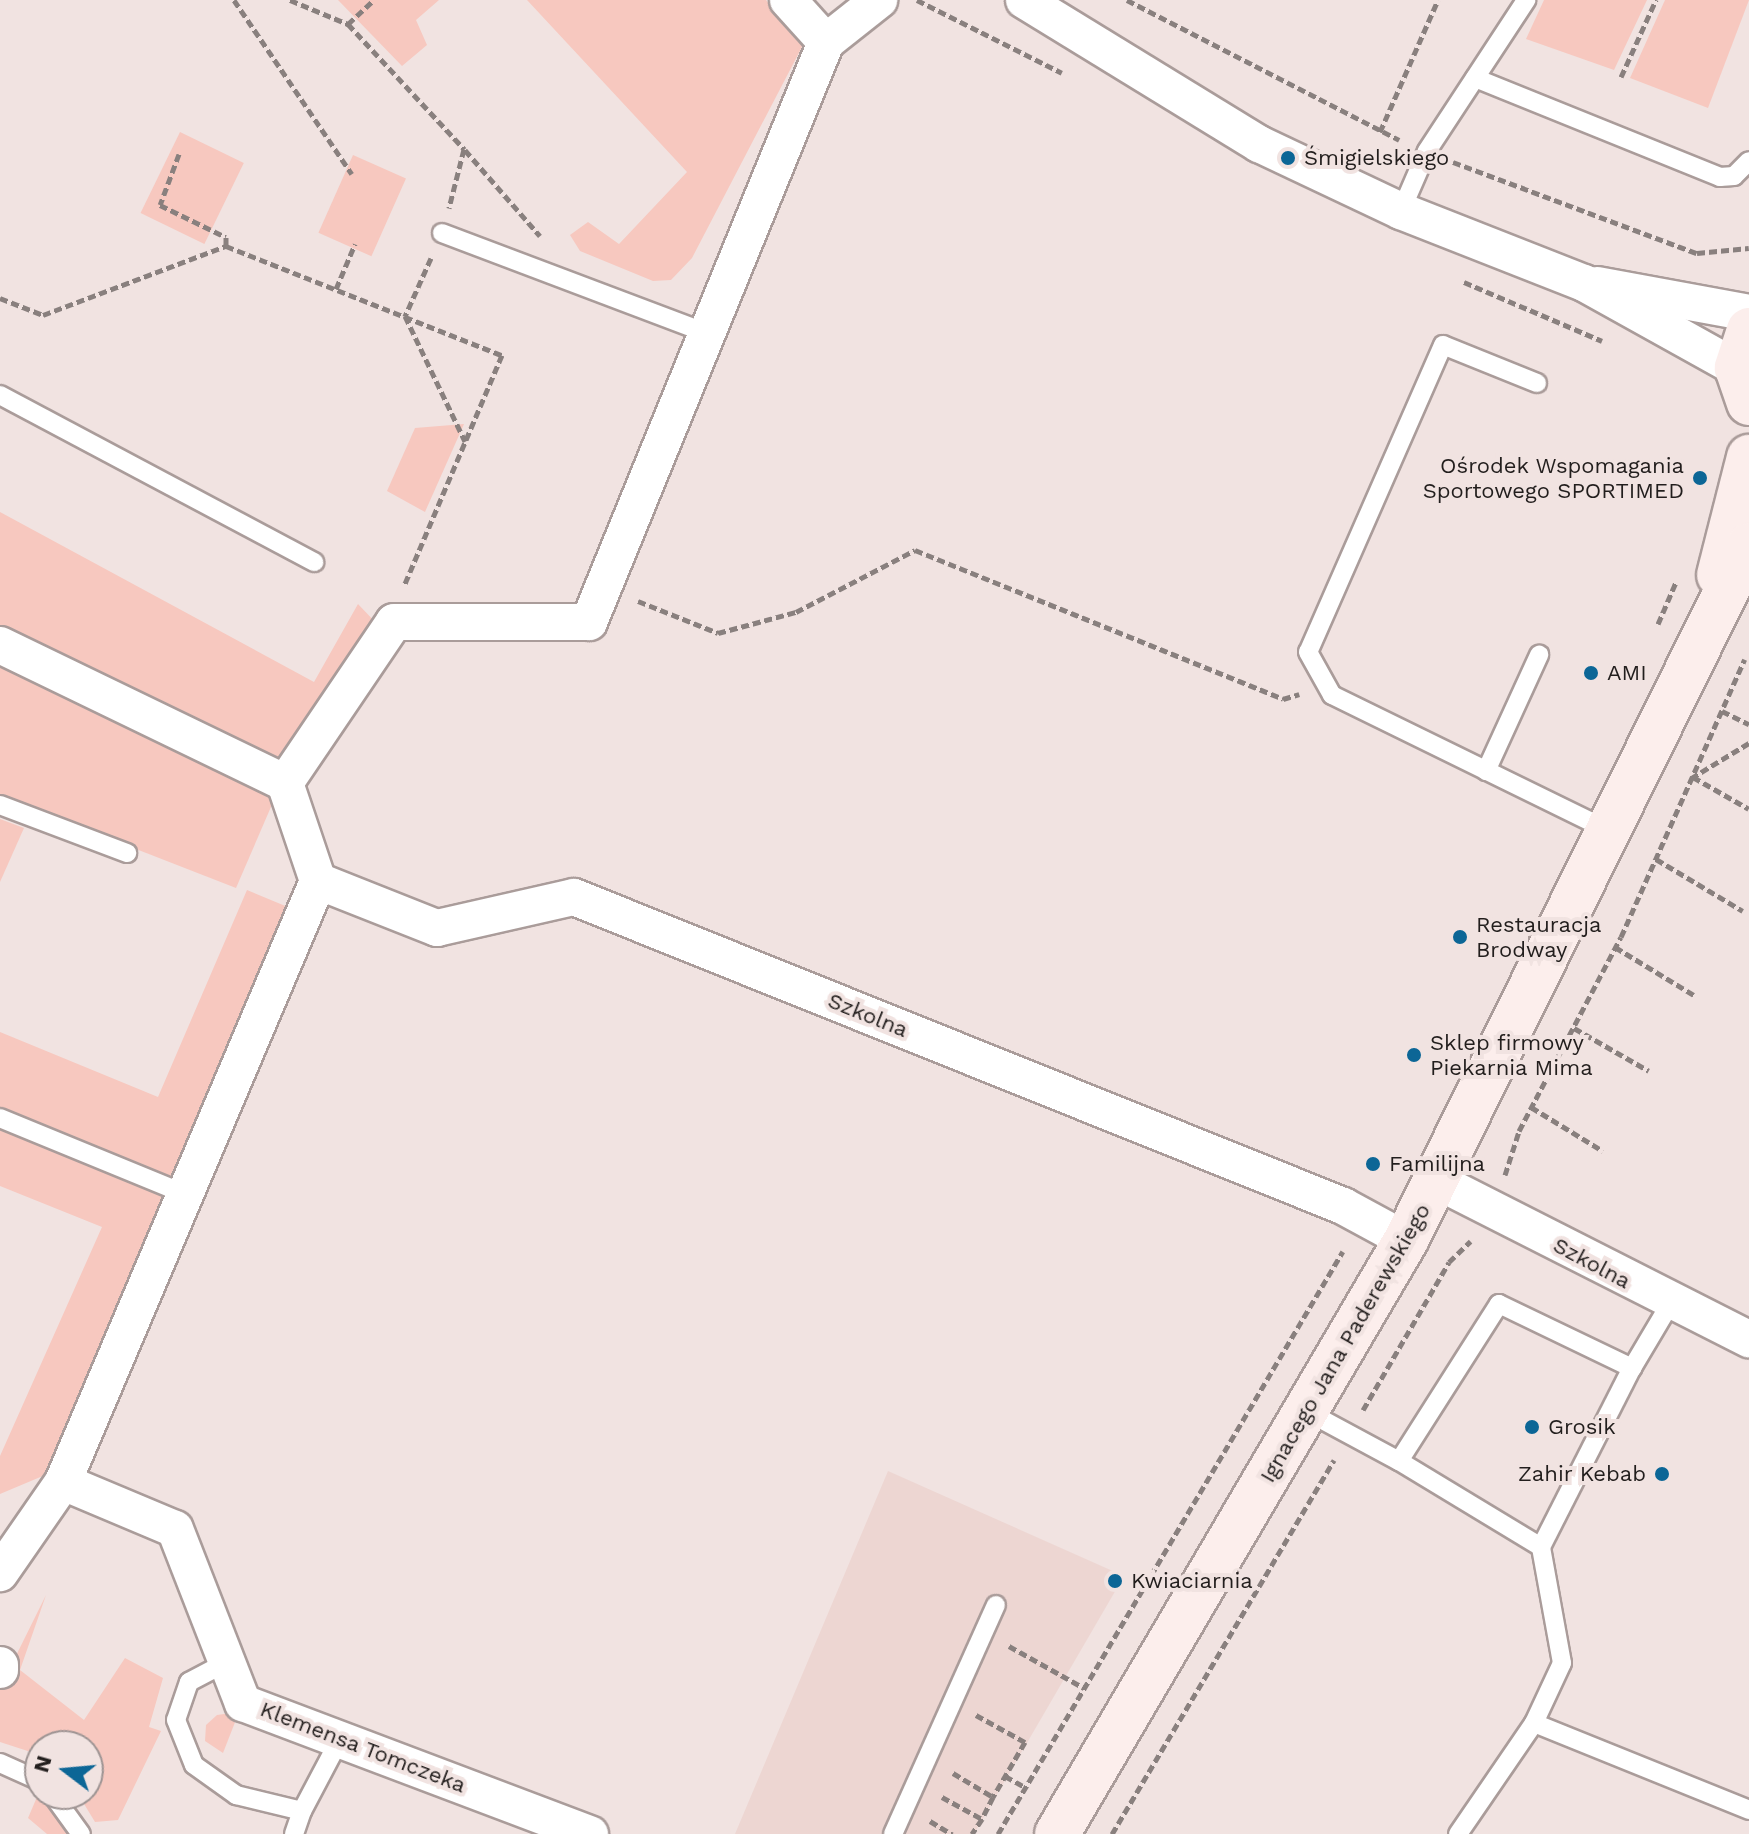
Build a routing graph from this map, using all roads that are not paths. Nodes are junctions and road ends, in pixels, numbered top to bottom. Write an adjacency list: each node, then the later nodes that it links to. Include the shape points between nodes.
1 (788, 0): 5 (street)
2 (879, 0): 5 (street)
3 (1024, 0): 8 (street, via 1259,144)
4 (1526, 0): 6 (lane)
5 (826, 42): 12 (street)
6 (1475, 78): 7 (lane, via 1720,177 1734,176); 8 (lane, via 1427,151)
7 (1749, 161)
8 (1401, 211): 10 (street)
9 (442, 233): 12 (lane)
10 (1584, 283): 11 (street); 13 (street)
11 (1749, 313)
12 (707, 333): 23 (street, via 589,622 394,622)
13 (1745, 367)
14 (1537, 383): 22 (lane, via 1443,345 1308,652 1327,687)
15 (0, 395): 18 (lane)
16 (1749, 457): 19 (street)
17 (1749, 545): 19 (street)
18 (314, 562)
19 (1708, 620): 25 (street, Ignacego Jana Paderewskiego)
20 (0, 645): 23 (street)
21 (1539, 655): 22 (lane)
22 (1486, 771): 25 (lane)
23 (285, 783): 27 (street)
24 (0, 805): 26 (lane)
25 (1612, 833): 29 (street, Ignacego Jana Paderewskiego)
26 (127, 853)
27 (318, 881): 30 (street); 31 (street, Szkolna, via 437,928 574,897 1363,1216)
28 (0, 1118): 30 (lane)
29 (1437, 1181): 31 (street, Ignacego Jana Paderewskiego); 32 (street, Szkolna)
30 (185, 1194): 37 (street)
31 (1406, 1240): 35 (street, Ignacego Jana Paderewskiego)
32 (1670, 1304): 33 (street, Szkolna); 34 (lane)
33 (1749, 1339)
34 (1632, 1368): 36 (lane, via 1499,1304); 38 (lane)
35 (1306, 1411): 36 (lane); 53 (street, Ignacego Jana Paderewskiego)
36 (1399, 1461): 38 (lane)
37 (63, 1482): 39 (street); 41 (street, Klemensa Tomczeka, via 175,1529)
38 (1541, 1547): 42 (lane, via 1562,1663)
39 (0, 1573)
40 (996, 1605): 52 (lane)
41 (227, 1662): 43 (street, Klemensa Tomczeka, via 243,1703); 48 (lane, via 189,1682 176,1720 194,1765 236,1795)
42 (1534, 1723): 47 (lane); 54 (lane)
43 (341, 1737): 48 (lane); 51 (street, Klemensa Tomczeka)
44 (0, 1763): 45 (lane)
45 (24, 1774)
46 (64, 1810): 49 (lane)
47 (1749, 1810)
48 (302, 1811): 50 (lane)
49 (81, 1834)
50 (294, 1834)
51 (590, 1834)
52 (893, 1834)
53 (1057, 1834)
54 (1458, 1834)

